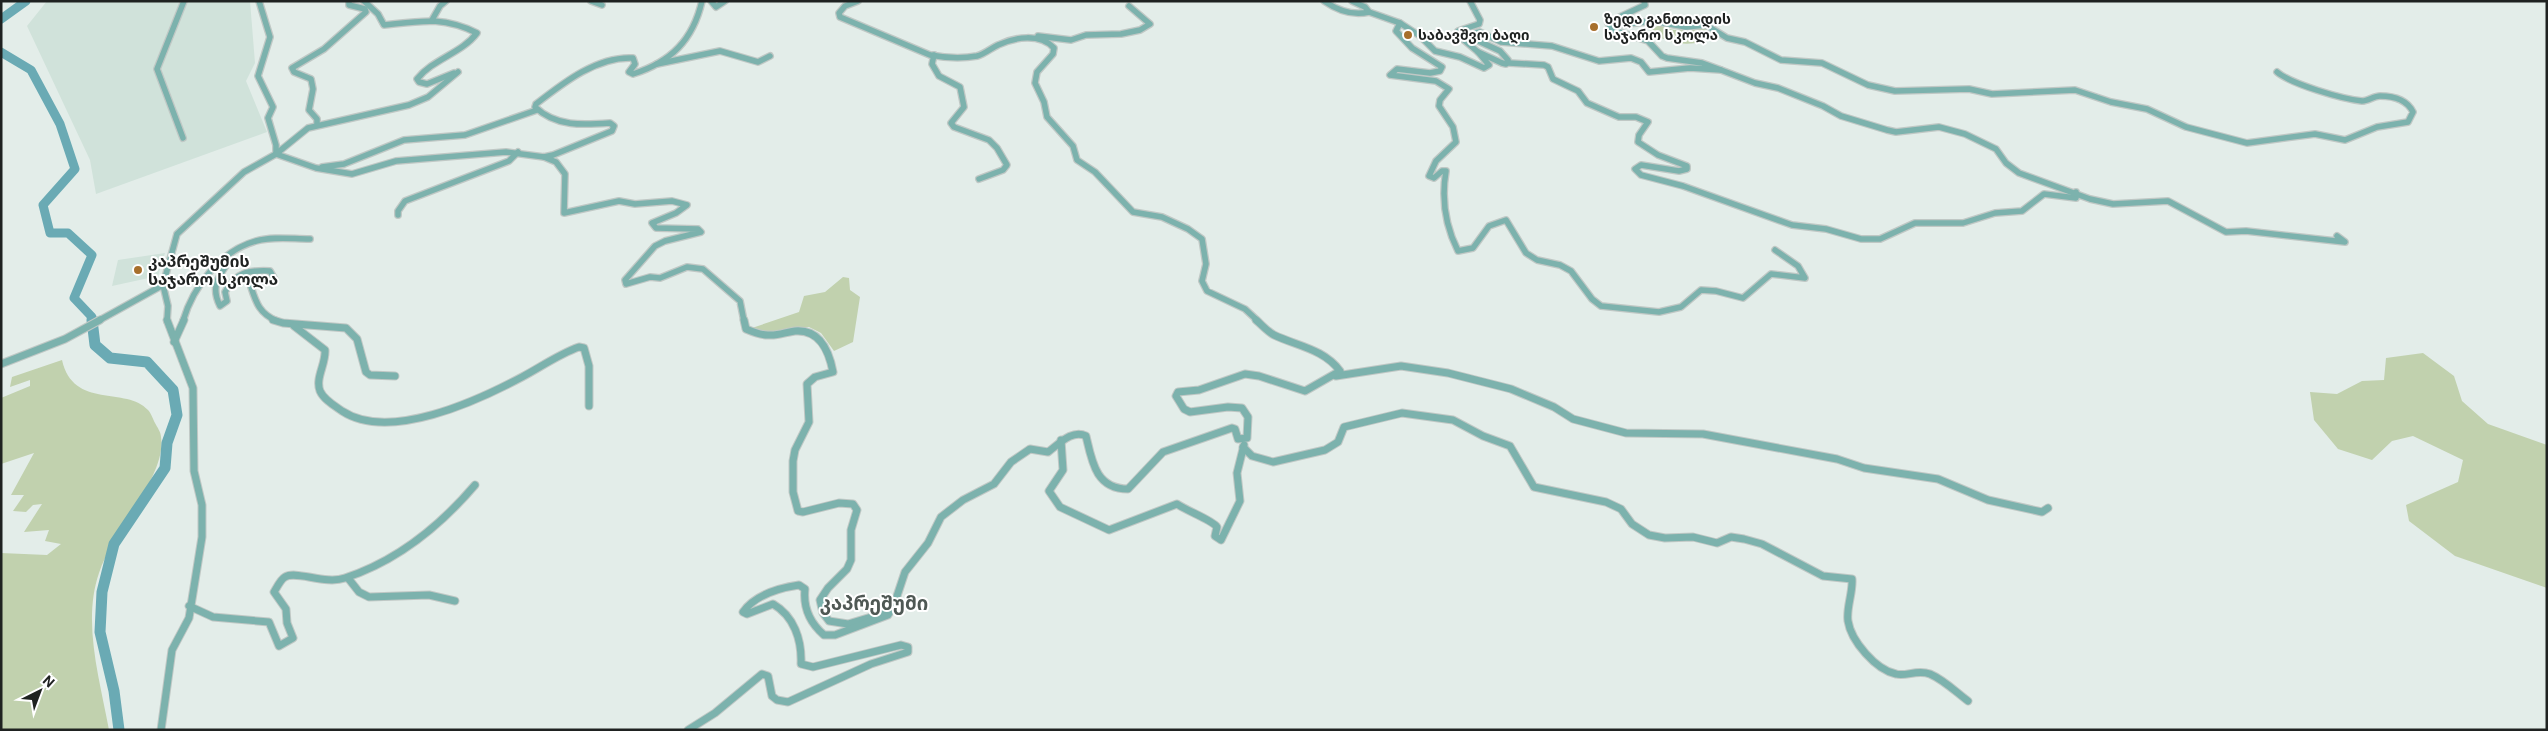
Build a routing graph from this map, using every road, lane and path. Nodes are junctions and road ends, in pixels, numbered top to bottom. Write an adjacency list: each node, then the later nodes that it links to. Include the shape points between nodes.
1 (184, 1): 31 (street, via 157,69)
2 (259, 1): 33 (street, via 270,38 258,76 273,107 268,118)
3 (348, 1): 30 (street, via 349,5 366,12 324,49 292,68 294,72 311,78 313,89 309,110 317,118)
4 (364, 1): 18 (street, via 384,25)
5 (446, 1): 18 (street)
6 (591, 1): 15 (street)
7 (702, 1): 26 (street, via 696,24 686,40)
8 (711, 1): 9 (street, via 716,7)
9 (725, 1)
10 (858, 1): 23 (street, via 841,9 840,17 864,24 896,42)
11 (1324, 1): 17 (street, via 1336,8)
12 (1352, 1): 17 (street)
13 (1470, 1): 22 (street, via 1479,24 1463,28 1458,35)
14 (1644, 1): 20 (street, via 1645,5 1611,21 1608,23)
15 (602, 5)
16 (1129, 6): 21 (street, via 1150,24 1130,32 1086,35 1071,40 1029,35)
17 (1369, 12): 19 (street)
18 (432, 20): 30 (street, via 457,23 477,33 468,43 436,60 417,79 427,84 458,72 420,100 389,111)
19 (1400, 23): 22 (street, via 1436,51 1488,67); 41 (street, via 1396,31 1405,41 1442,67 1440,71 1430,73 1411,68 1397,69 1390,74 1442,84 1449,90 1439,106 1453,127 1456,142 1436,160 1429,176 1434,178 1446,171 1443,194 1445,218 1458,251 1468,251 1480,243 1488,227 1506,220 1526,253 1542,263 1558,263 1571,270 1594,302 1601,306 1659,312 1680,308 1702,290 1742,298 1771,274 1806,278 1785,254)
20 (1610, 26): 27 (street, via 1613,30 1648,41 1667,58); 28 (street, via 1653,20 1675,26 1706,25 1726,38 1745,42 1781,60 1822,63 1868,85 1895,91 1969,88 1992,94 2075,90 2147,109 2186,127 2247,143 2315,134 2345,140 2377,127 2408,122 2413,112 2409,104 2397,98 2380,96 2363,101 2302,85)
21 (1022, 39): 23 (street, via 999,44 974,57); 48 (street, via 1040,39 1054,48 1053,54 1037,72 1035,82 1047,117 1073,146 1081,164 1095,172 1133,212 1162,218 1197,234 1205,250 1202,281 1207,291 1245,310 1273,335 1299,343 1334,363 1340,371)
22 (1478, 52): 25 (street, via 1487,52 1502,63)
23 (934, 54): 36 (street, via 932,64 939,76 960,87 966,102 966,108 951,123 997,146 1007,165)
24 (770, 56): 26 (street, via 758,62 727,52 710,51)
25 (1509, 63): 27 (street, via 1500,51 1470,34 1480,32 1501,42 1552,46 1599,61 1631,58 1641,62 1649,72 1690,68); 37 (street, via 1544,65 1553,78 1578,91 1587,103 1619,117 1643,119 1648,122 1638,142 1658,155 1687,166 1679,172 1641,165 1635,169 1641,175 1674,183 1792,226 1873,240 1915,223 1963,223 1995,213 2022,211 2044,192 2076,198)
26 (654, 65): 29 (street, via 631,74 635,64 633,58 613,59 559,85 536,104)
27 (1721, 70): 37 (street, via 1887,130 1947,128 1987,143 2019,173)
28 (2277, 72)
29 (537, 110): 34 (street, via 572,125 610,123 614,126 612,131); 35 (street, via 465,135 404,140 344,164)
30 (317, 125): 33 (street, via 304,131)
31 (183, 138)
32 (518, 152): 34 (street); 35 (street, via 396,161 352,174); 38 (street, via 509,161 405,201)
33 (276, 154): 35 (street); 43 (street, via 244,172 177,234)
34 (544, 157): 57 (street, via 553,160 568,176 564,213 618,200 626,205 673,202 687,205 652,223 653,226 698,229 701,232 679,240 660,242 625,280 626,284 650,277 660,278 687,266 703,269 740,301 746,329 765,335 804,330 816,335 824,344 833,372 815,377 807,384 809,422 794,450 794,492 798,511 839,503 853,504 857,510 851,530 851,560 820,600 822,612 830,622 839,624)
35 (316, 168)
36 (979, 179)
37 (2076, 192): 39 (street, via 2113,204 2168,202 2226,232 2246,231 2343,244)
38 (398, 215)
39 (2337, 236)
40 (310, 239): 42 (street, via 254,241)
41 (1775, 250)
42 (225, 260): 44 (street, via 228,263 217,276 215,287 220,306 227,301 225,292 234,277 248,270 270,271 275,280 252,285 252,296 262,312); 45 (street, via 192,296 183,329)
43 (163, 285): 45 (street, via 168,306 167,322); 46 (street, via 65,339)
44 (294, 326): 47 (street, via 350,330 356,336 366,372); 49 (street, via 325,350 318,383 321,393 340,411 357,420 374,424 431,415 524,376 579,346 584,348 589,366)
45 (174, 342): 56 (street, via 193,388 194,471 202,505 202,537)
46 (1, 364)
47 (395, 376)
48 (1332, 377): 51 (street, via 1300,391 1245,374 1199,390 1178,392 1176,396 1185,410 1224,406 1242,408 1248,417 1247,438); 53 (street, via 1401,366 1448,373 1511,389 1546,403 1573,419 1626,433 1703,434 1864,468 1938,479 1988,500 2042,512)
49 (589, 406)
50 (1061, 440): 51 (street, via 1070,435 1086,436 1092,467 1097,475 1109,485 1125,490 1163,452 1232,428); 51 (street, via 1063,470 1054,478 1049,491 1060,507 1108,530 1177,504 1213,521 1215,536 1221,540 1240,501 1236,490 1236,471); 57 (street, via 1048,452 1030,449 1022,454 994,484 963,500 941,517 928,543 905,572)
51 (1243, 443): 58 (street, via 1252,456 1273,462 1325,450 1338,442 1344,427 1356,424 1402,414 1453,420 1510,446 1534,487 1606,502 1621,509 1632,524 1649,535 1693,537 1717,543 1731,537 1744,539 1762,544 1823,576 1852,579 1848,621 1865,653 1879,667 1896,675 1912,670 1930,672)
52 (475, 485): 54 (street, via 431,532 406,550)
53 (2048, 508)
54 (348, 578): 55 (street, via 359,592 369,597 428,595); 56 (street, via 319,581 292,574 280,581 274,592 286,609 293,638 281,646 276,643 269,622 213,617)
55 (455, 601)
56 (189, 606): 59 (street, via 188,618 172,650)
57 (891, 611): 60 (street, via 882,619 866,625 835,635 824,635 804,607 803,586 787,586 746,606 743,612 747,614 768,605 781,607 801,643 801,664 805,666 901,645 908,647 908,652 872,664 788,702 772,696 768,676 762,674 721,709)
58 (1968, 701)
59 (161, 730)
60 (688, 730)

